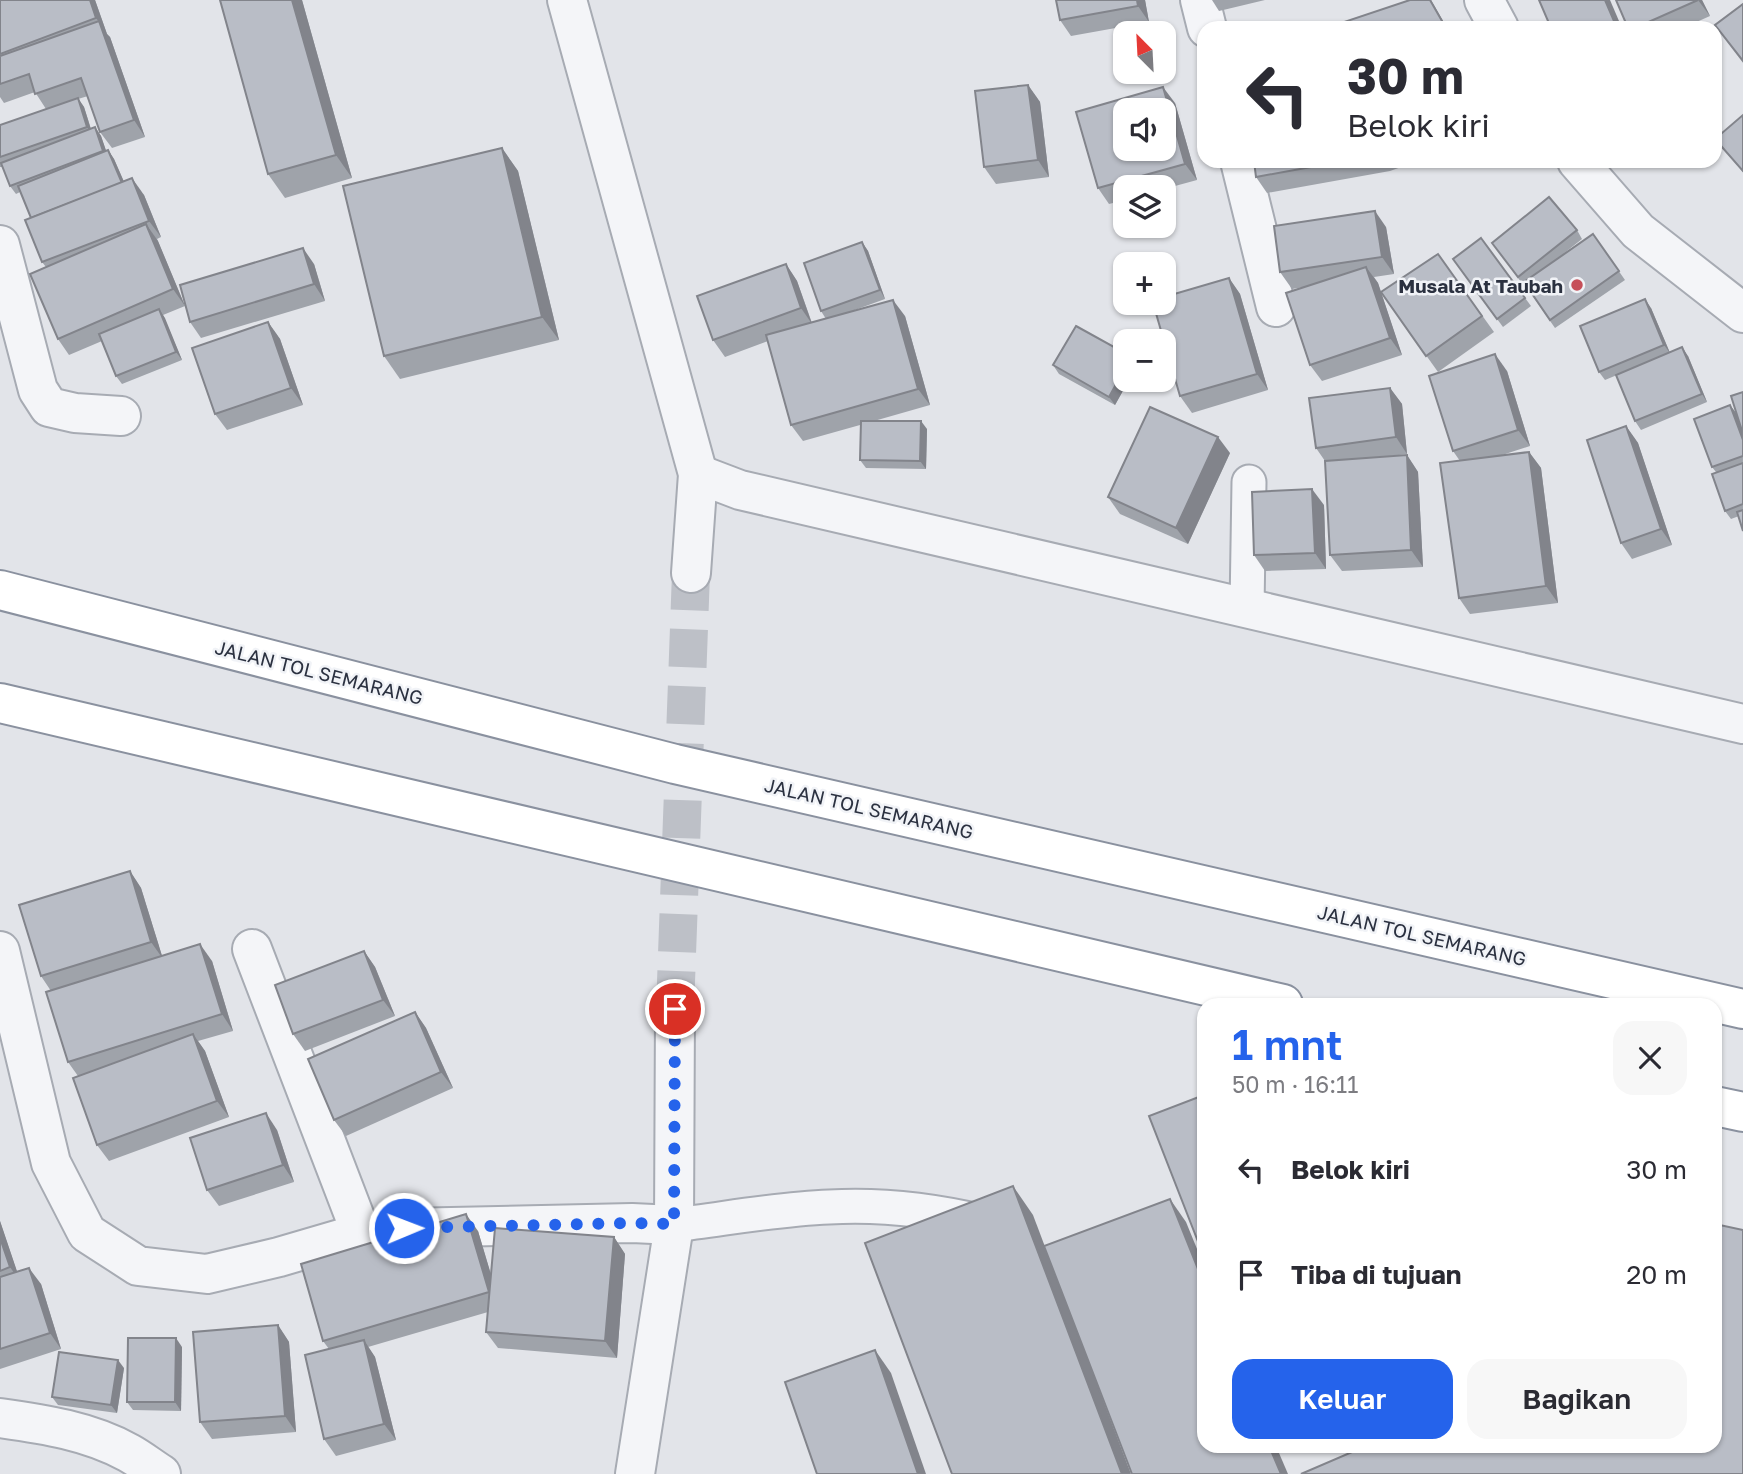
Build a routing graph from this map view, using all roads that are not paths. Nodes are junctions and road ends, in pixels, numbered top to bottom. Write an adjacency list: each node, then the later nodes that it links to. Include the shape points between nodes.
1 (567, 0): 12 (street)
2 (1200, 0): 4 (street)
3 (1484, 0): 5 (street)
4 (1205, 21)
5 (1495, 21)
6 (1242, 168): 9 (street)
7 (1583, 168): 10 (street, via 1638,231)
8 (0, 245): 11 (street, via 38,390 49,407)
9 (1276, 307)
10 (1743, 313)
11 (121, 416)
12 (698, 474): 14 (street); 16 (street, via 740,490)
13 (1249, 482): 16 (lane)
14 (691, 573)
15 (0, 590): 22 (highway, JALAN TOL SEMARANG, via 675,764)
16 (1247, 608): 18 (street)
17 (0, 703): 21 (highway)
18 (1743, 724)
19 (252, 949): 30 (street)
20 (0, 951): 30 (street, via 51,1163 87,1233 138,1266 207,1274)
21 (1257, 998)
22 (1695, 998)
23 (1722, 1004): 25 (highway, JALAN TOL SEMARANG)
24 (675, 1009): 29 (street)
25 (1743, 1009)
26 (1722, 1107): 27 (highway)
27 (1743, 1112)
28 (983, 1222): 29 (lane, via 925,1210 851,1206)
29 (674, 1224): 30 (street, via 404,1228); 33 (street)
30 (361, 1233)
31 (0, 1418): 32 (street, via 88,1437 127,1452)
32 (161, 1474)
33 (635, 1474)

